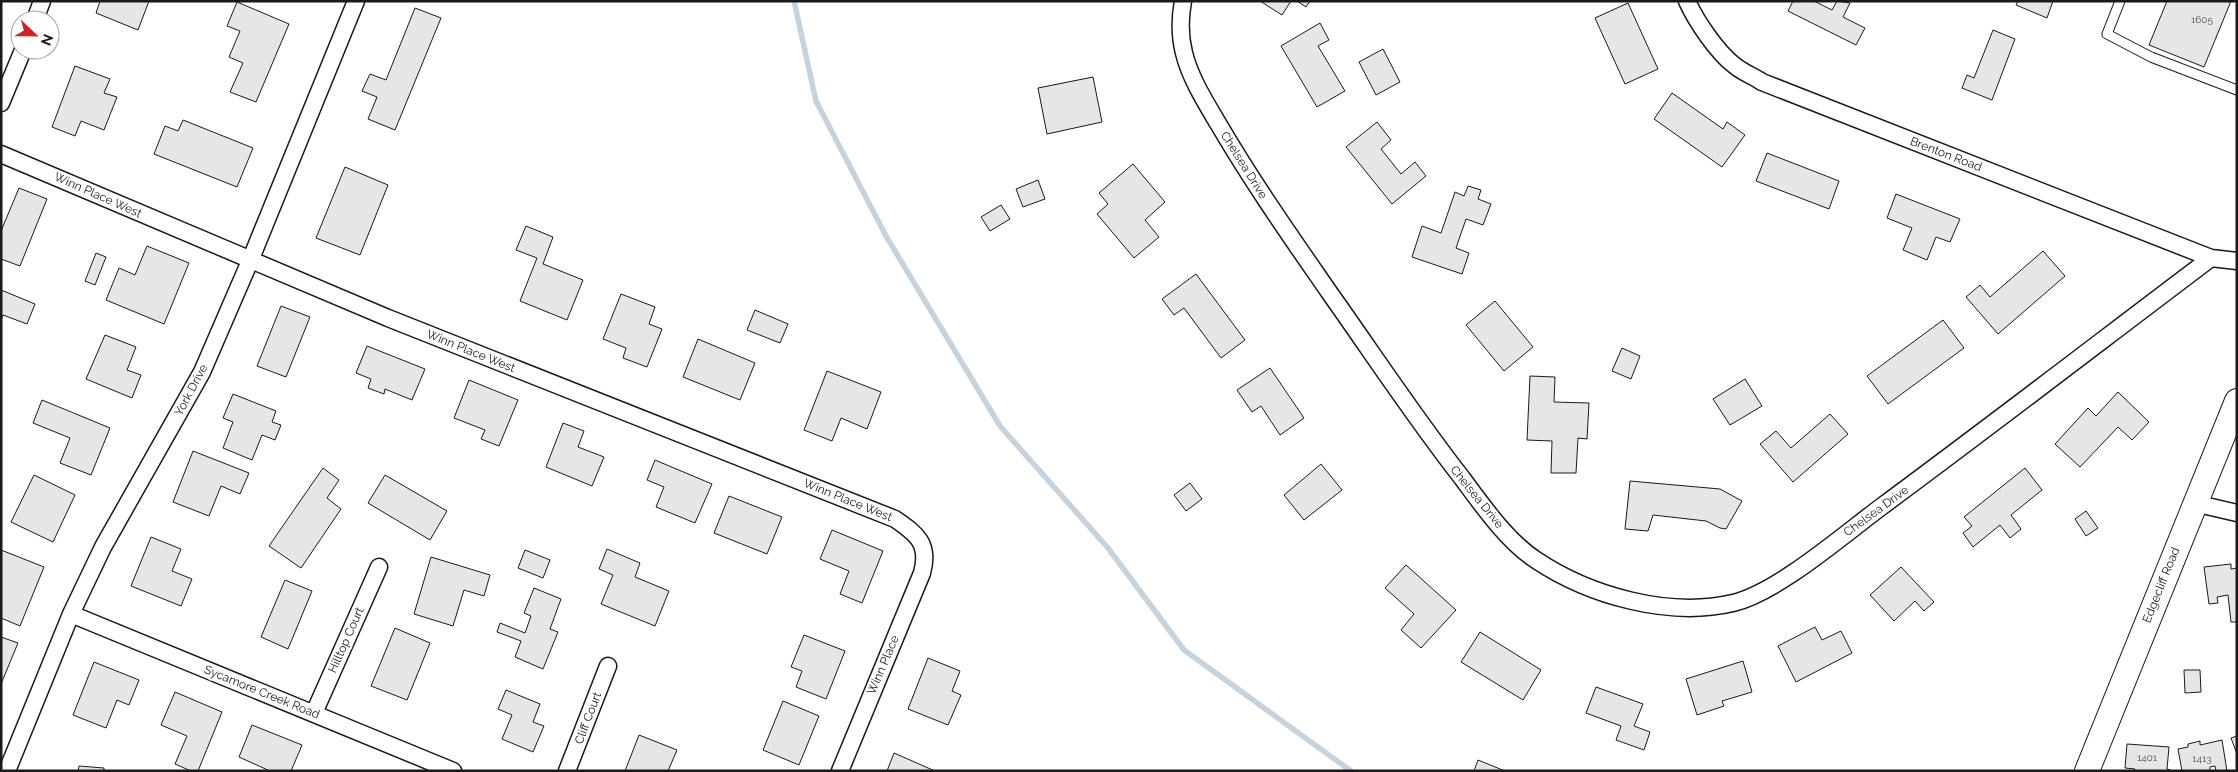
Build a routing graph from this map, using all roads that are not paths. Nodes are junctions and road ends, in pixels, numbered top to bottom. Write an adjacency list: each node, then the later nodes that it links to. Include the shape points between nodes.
1 (356, 1): 10 (street, York Drive)
2 (1184, 1): 9 (street, Chelsea Drive, via 1182,43 1185,57 1206,103 1244,169 1426,432 1495,522 1534,559 1579,583 1628,600 1656,606 1706,608 1737,602 1760,592 1801,566 1989,428)
3 (1687, 1): 9 (street, Brenton Road, via 1729,60 1762,82)
4 (2120, 1): 6 (lane, via 2107,34 2151,57)
5 (19, 60): 7 (street)
6 (2236, 88)
7 (1, 103)
8 (1, 154): 10 (street, Winn Place West)
9 (2211, 258): 11 (street, Brenton Road)
10 (250, 261): 15 (street, Winn Place West, via 895,519 920,539); 17 (street, York Drive, via 202,372 104,547)
11 (2237, 261)
12 (2237, 401): 13 (street, Edgecliff Road)
13 (2194, 503): 14 (street); 24 (street, Edgecliff Road)
14 (2237, 513)
15 (926, 559): 23 (street, Winn Place)
16 (378, 567): 19 (street, Hilltop Court)
17 (71, 614): 19 (street, Sycamore Creek Road); 20 (street, York Drive)
18 (608, 666): 22 (street, Cliff Court)
19 (314, 713): 21 (street, Sycamore Creek Road)
20 (8, 771)
21 (453, 771)
22 (567, 771)
23 (840, 771)
24 (2087, 771)

